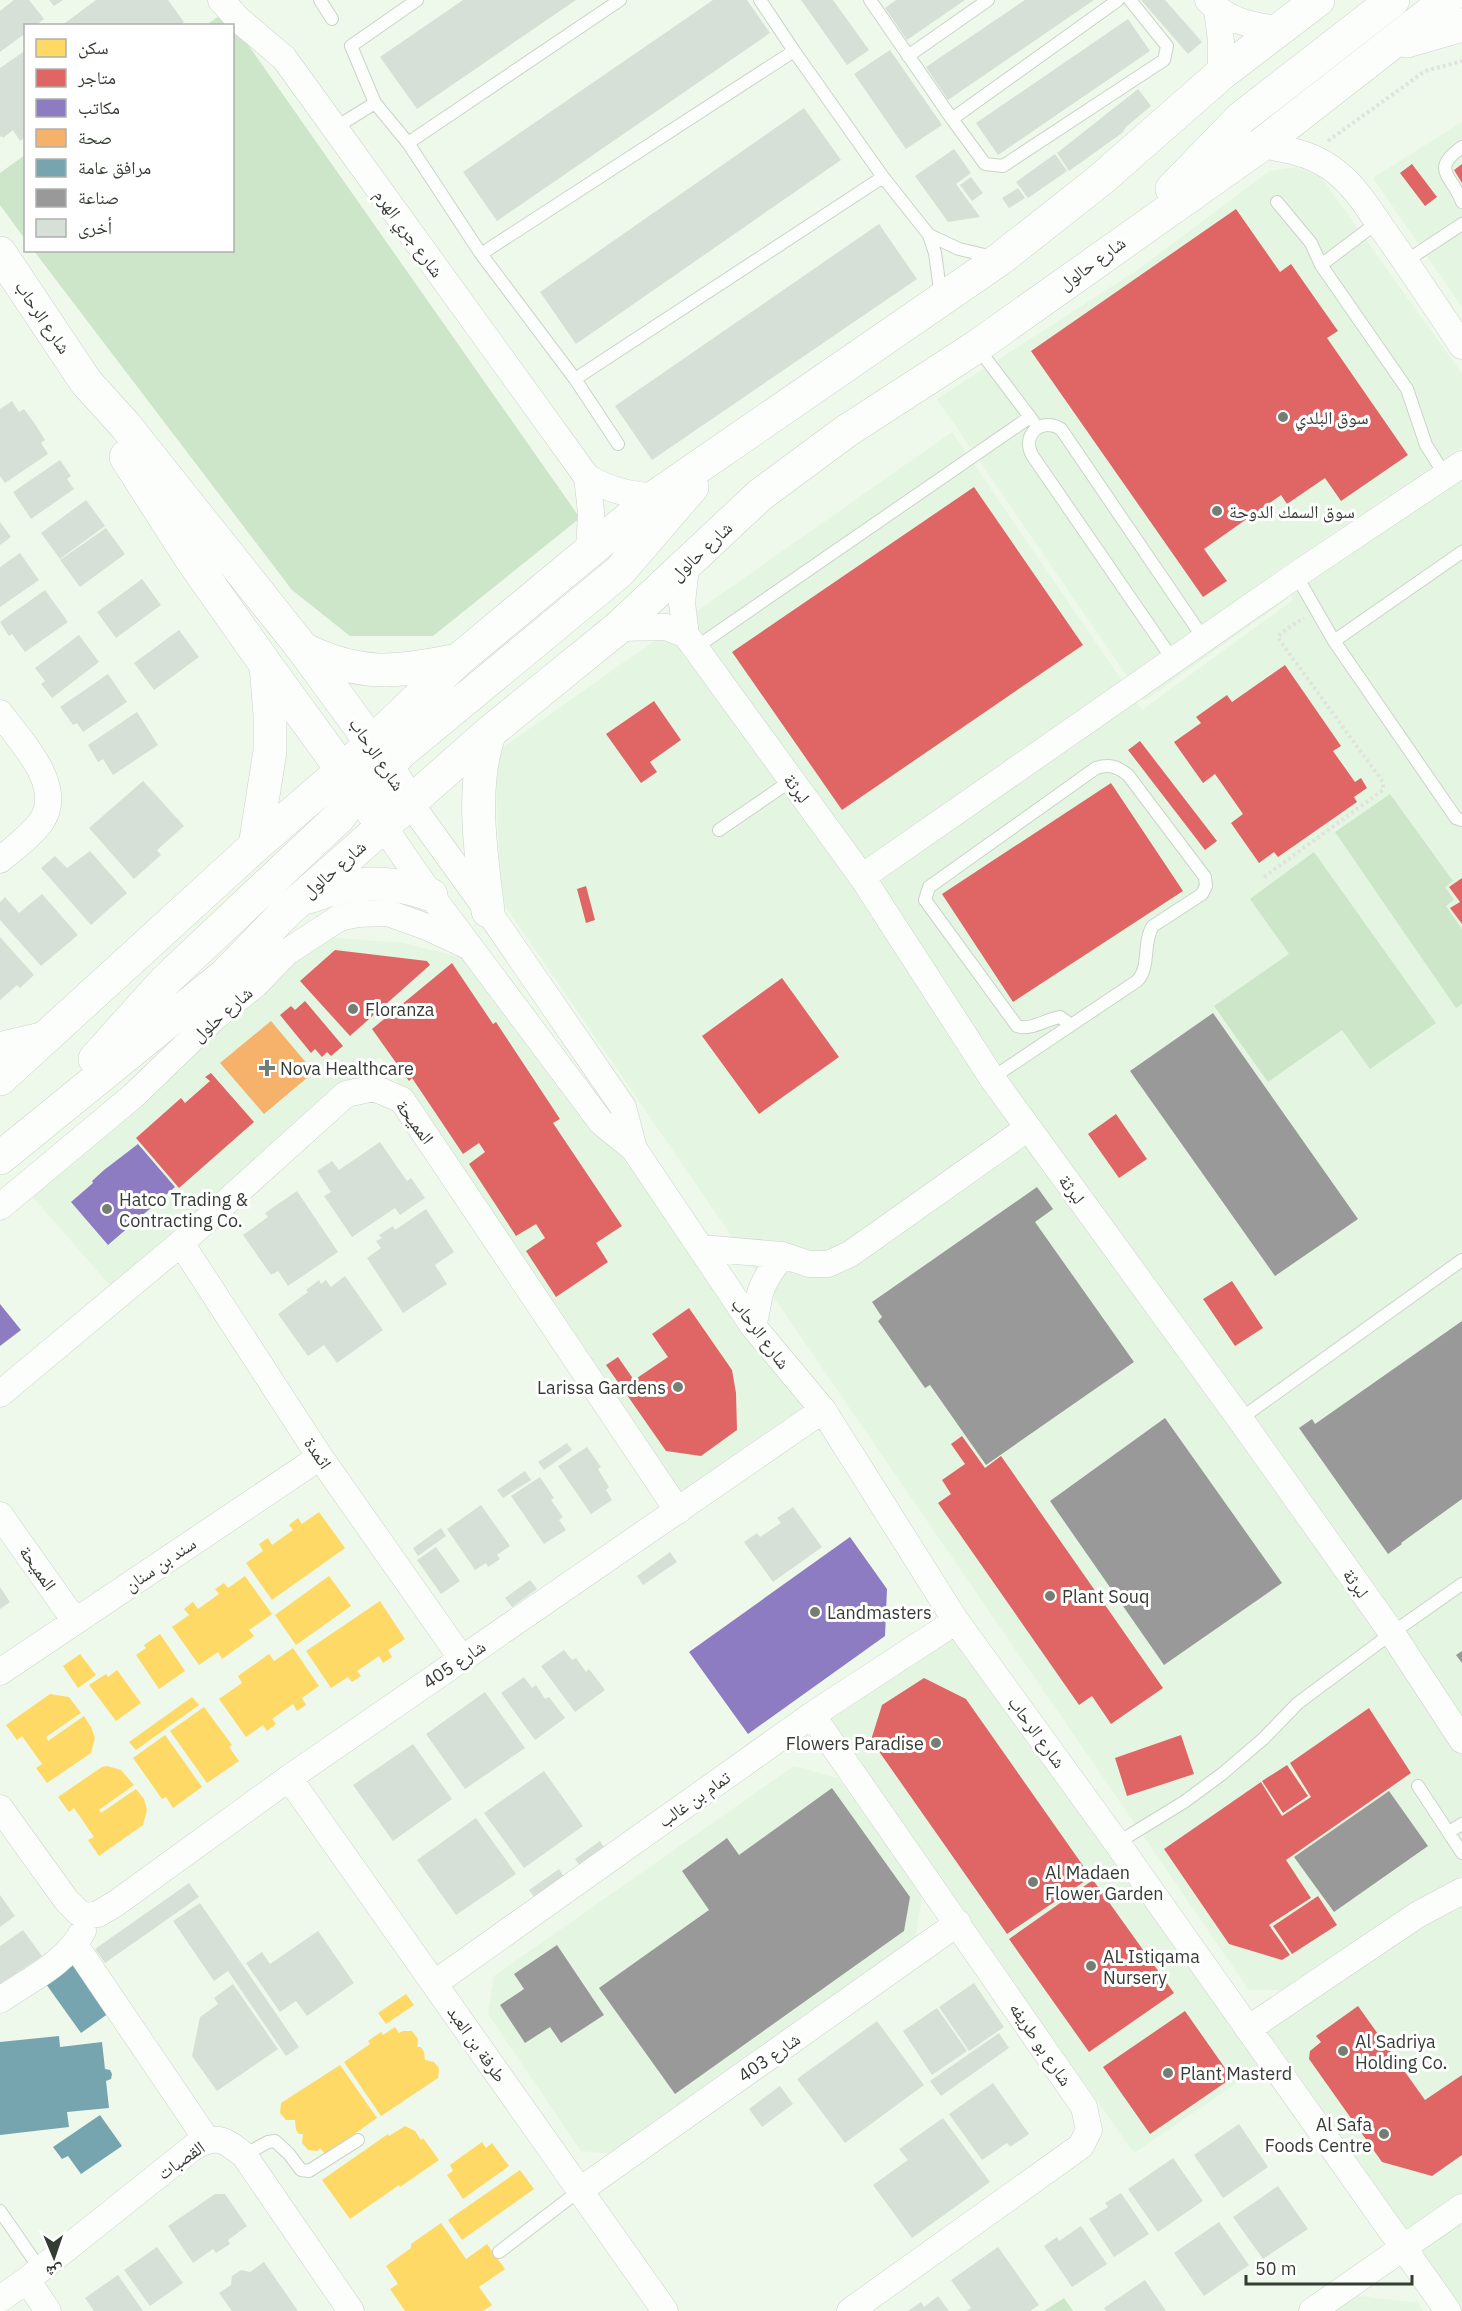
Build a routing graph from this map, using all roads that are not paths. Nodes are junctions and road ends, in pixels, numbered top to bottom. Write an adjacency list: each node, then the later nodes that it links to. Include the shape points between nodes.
1 (221, 0): 23 (street, شارع جري الهرم, via 284,58)
2 (320, 0): 14 (lane)
3 (417, 0): 21 (lane, via 351,46)
4 (620, 0): 24 (lane)
5 (760, 0): 18 (lane)
6 (870, 0): 19 (lane)
7 (988, 0): 19 (lane)
8 (1118, 0): 22 (lane)
9 (1130, 0): 22 (lane, via 1167,46 1164,60 1003,166 985,164)
10 (1318, 0): 16 (main road)
11 (1393, 0): 33 (main road, via 1241,118)
12 (1447, 0): 17 (main road, شارع حالول)
13 (1213, 5): 16 (street, via 1245,23); 20 (street, via 1221,41)
14 (332, 19)
15 (1462, 25): 17 (main road)
16 (1279, 29): 20 (main road)
17 (1383, 49): 25 (main road, شارع حالول)
18 (794, 51): 27 (lane); 35 (lane)
19 (908, 56): 22 (lane)
20 (1221, 74): 36 (main road, via 1099,181)
21 (375, 103): 23 (lane); 24 (lane)
22 (952, 119)
23 (333, 129): 48 (street, شارع جري الهرم)
24 (408, 143): 35 (lane)
25 (1261, 145): 30 (street, via 1287,149 1329,166 1347,180); 33 (main road, شارع حالول)
26 (1462, 147): 29 (lane, via 1445,164 1445,172)
27 (883, 177): 32 (lane); 42 (lane)
28 (1277, 202): 38 (lane, via 1311,243)
29 (1462, 202)
30 (1378, 222): 37 (street); 38 (lane)
31 (1462, 224): 37 (lane)
32 (929, 235): 36 (lane, via 959,249); 39 (lane)
33 (1118, 244): 40 (main road, شارع حالول)
34 (0, 253): 43 (main road, شارع الرحاب)
35 (482, 254): 42 (lane)
36 (1000, 259): 39 (main road)
37 (1406, 261): 41 (street)
38 (1321, 266): 47 (lane, via 1407,389 1426,445)
39 (942, 300): 46 (main road)
40 (976, 346): 44 (lane); 52 (main road, شارع حالول, via 845,432 760,495)
41 (1462, 346)
42 (576, 379): 45 (lane)
43 (86, 382): 58 (main road, شارع الرحاب, via 125,425); 61 (main road, شارع الرحاب, via 108,431)
44 (1033, 422): 55 (lane, via 1061,429); 56 (lane); 60 (lane, via 1028,443 1032,455)
45 (618, 444)
46 (728, 446): 49 (main road); 64 (main road, via 619,572 400,753)
47 (1454, 470): 53 (street)
48 (587, 477): 49 (street, شارع جري الهرم, via 620,493); 51 (street, شارع جري الهرم, via 591,512)
49 (656, 496): 51 (main road)
50 (1462, 552): 57 (lane)
51 (589, 554): 59 (main road)
52 (686, 566): 54 (main road, شارع حالول); 56 (street, via 682,595)
53 (1296, 575): 55 (street); 57 (lane)
54 (618, 628): 56 (street, via 666,627); 63 (main road, شارع حالول)
55 (1204, 639): 60 (street)
56 (691, 641): 66 (street, لبرثة)
57 (1334, 641): 68 (lane, via 1456,818)
58 (303, 649): 59 (main road, via 344,666 373,671 399,671); 64 (main road, شارع الرحاب)
59 (458, 660): 64 (main road)
60 (1173, 660): 73 (street)
61 (266, 665): 65 (main road, شارع الرحاب); 71 (main road, via 270,751)
62 (0, 714): 72 (street, via 43,772 48,796 42,820)
63 (490, 732): 67 (main road, شارع حالول); 76 (main road, via 481,762 479,792)
64 (379, 755): 65 (main road); 67 (main road, شارع الرحاب); 69 (main road)
65 (352, 780): 69 (main road, شارع الرحاب); 71 (main road); 86 (main road, via 351,804 165,981)
66 (792, 780): 70 (lane); 73 (street, لبرثة)
67 (410, 803): 69 (main road, شارع حالول); 76 (street, شارع الرحاب)
68 (1462, 820)
69 (383, 826): 74 (street, شارع الرحاب); 75 (main road, شارع حالول)
70 (719, 831)
71 (255, 846): 81 (main road)
72 (0, 860)
73 (862, 877): 83 (street, لبرثة)
74 (431, 895): 75 (main road, via 394,884 350,884 309,897); 77 (street, شارع الرحاب)
75 (287, 910): 78 (main road, شارع حالول)
76 (488, 911): 87 (street, شارع الرحاب, via 623,1107)
77 (474, 949): 79 (street, شارع حلول, via 388,913 339,918 287,952); 87 (street, شارع الرحاب, via 602,1122)
78 (225, 975): 79 (main road); 86 (main road, شارع حالول)
79 (215, 1017): 89 (street, شارع حلول, via 133,1096)
80 (1071, 1025): 80 (lane, via 1141,977 1153,926 1202,894 1206,886 1205,877 1128,774 1112,765 1085,775 929,887 925,900 1017,1026 1032,1027 1048,1018 1060,1017); 83 (lane)
81 (48, 1034): 82 (street); 84 (main road)
82 (0, 1048)
83 (992, 1078): 85 (street, لبرثة)
84 (0, 1079)
85 (1028, 1128): 92 (street, via 850,1254 828,1264 809,1264); 97 (street, لبرثة)
86 (32, 1131): 88 (main road, شارع حالول)
87 (634, 1149): 91 (street, شارع الرحاب)
88 (0, 1158)
89 (0, 1207)
90 (181, 1243): 95 (street, المميحة); 98 (street, اثمدة); 99 (street, المميحة, via 346,1094 374,1088 393,1094 402,1100)
91 (702, 1248): 92 (street); 94 (street, شارع الرحاب)
92 (782, 1255): 94 (street, via 762,1290)
93 (1462, 1260): 97 (lane)
94 (753, 1326): 96 (street, شارع الرحاب)
95 (0, 1394)
96 (823, 1410): 99 (street, شارع 405); 103 (street, شارع الرحاب)
97 (1240, 1419): 104 (street, لبرثة)
98 (320, 1457): 102 (street, سند بن سنان); 105 (street, اثمدة)
99 (678, 1511): 105 (street, شارع 405)
100 (0, 1515): 102 (street, المميحة)
101 (1462, 1584): 104 (lane)
102 (75, 1621): 106 (street, سند بن سنان)
103 (956, 1621): 107 (street, تمام بن غالب); 114 (street, شارع الرحاب)
104 (1392, 1633): 108 (street, لبرثة); 114 (lane, via 1298,1703 1222,1774)
105 (462, 1659): 109 (street, شارع 405)
106 (0, 1672)
107 (812, 1715): 118 (street, شارع بو طريفه); 120 (street, تمام بن غالب)
108 (1462, 1740)
109 (289, 1778): 117 (street, شارع 405, via 115,1904); 120 (street, طرفة بن العبد)
110 (1418, 1785): 113 (lane)
111 (0, 1808): 117 (street, via 67,1901)
112 (1462, 1824): 113 (lane)
113 (1449, 1832): 115 (lane)
114 (1117, 1843): 122 (street, شارع الرحاب)
115 (1462, 1853)
116 (1462, 1891): 122 (street, via 1417,1916)
117 (86, 1916): 119 (street)
118 (958, 1923): 126 (street, شارع 403); 136 (street, شارع بو طريفه, via 1084,2107 1089,2130 1081,2146)
119 (75, 1945): 121 (street); 123 (street)
120 (435, 1983): 126 (street, طرفة بن العبد)
121 (0, 2000)
122 (1248, 2029): 129 (street, شارع الرحاب)
123 (207, 2140): 125 (street, القصبات, via 228,2142); 131 (street, القصبات)
124 (358, 2140): 125 (lane, via 309,2171 301,2170 275,2141)
125 (244, 2155): 134 (street, القصبات)
126 (579, 2191): 130 (lane); 135 (street, طرفة بن العبد)
127 (1462, 2207): 129 (street)
128 (0, 2211): 131 (lane)
129 (1403, 2247): 137 (street); 138 (street, شارع الرحاب)
130 (499, 2252)
131 (33, 2275): 132 (street, القصبات); 133 (street)
132 (0, 2299)
133 (48, 2311)
134 (351, 2311)
135 (666, 2311)
136 (850, 2311)
137 (1312, 2311)
138 (1448, 2311)

